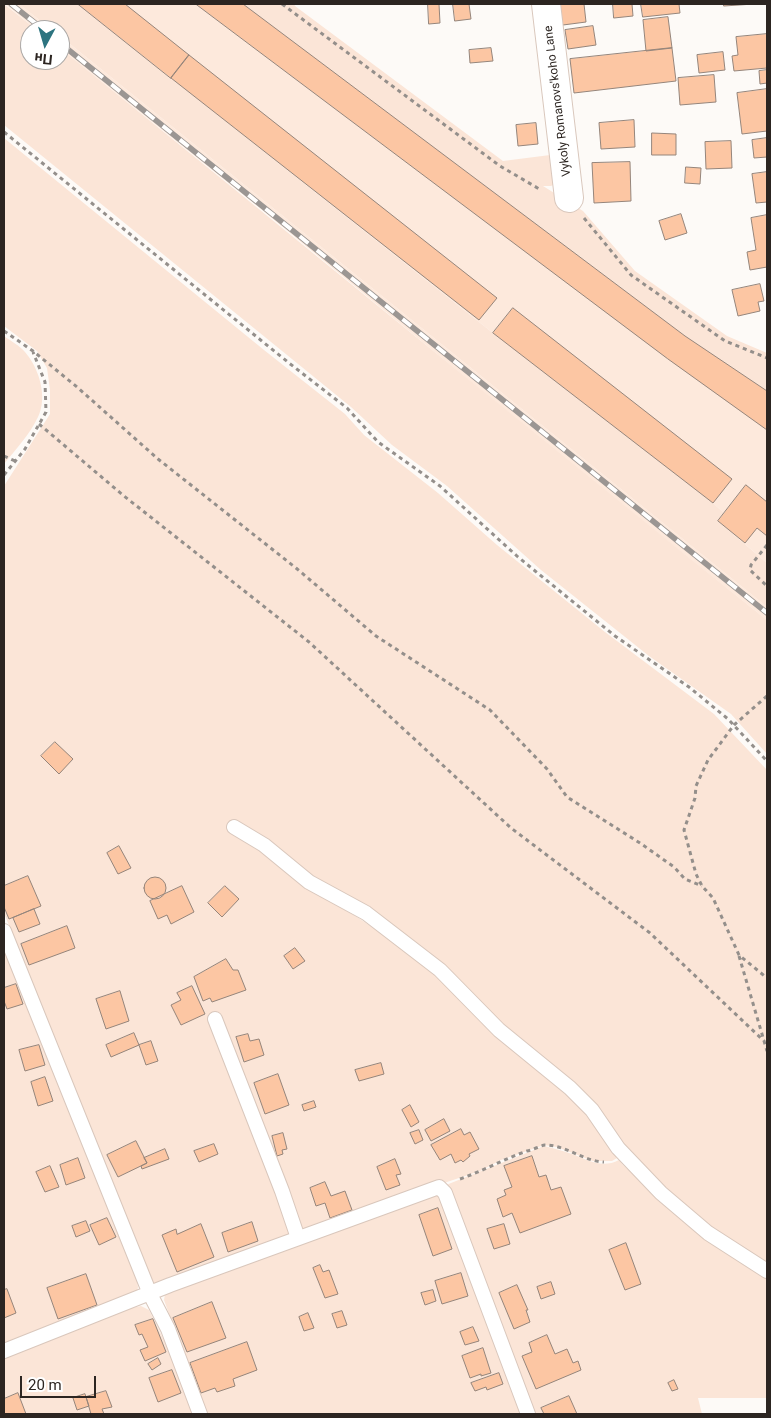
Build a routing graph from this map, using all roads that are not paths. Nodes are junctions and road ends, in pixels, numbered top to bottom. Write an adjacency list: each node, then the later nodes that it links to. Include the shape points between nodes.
1 (546, 4): 2 (street, Vykoly Romanovs'koho Lane)
2 (569, 198)
3 (234, 828): 7 (lane, via 264,845 309,882 366,913 440,970 499,1030 592,1110 618,1148 661,1193 708,1233)
4 (4, 931): 8 (lane)
5 (215, 1019): 6 (lane)
6 (298, 1238): 8 (lane); 11 (lane, via 439,1186 460,1229)
7 (767, 1271)
8 (150, 1294): 9 (lane); 10 (lane, via 168,1329)
9 (4, 1351)
10 (200, 1414)
11 (528, 1414)

